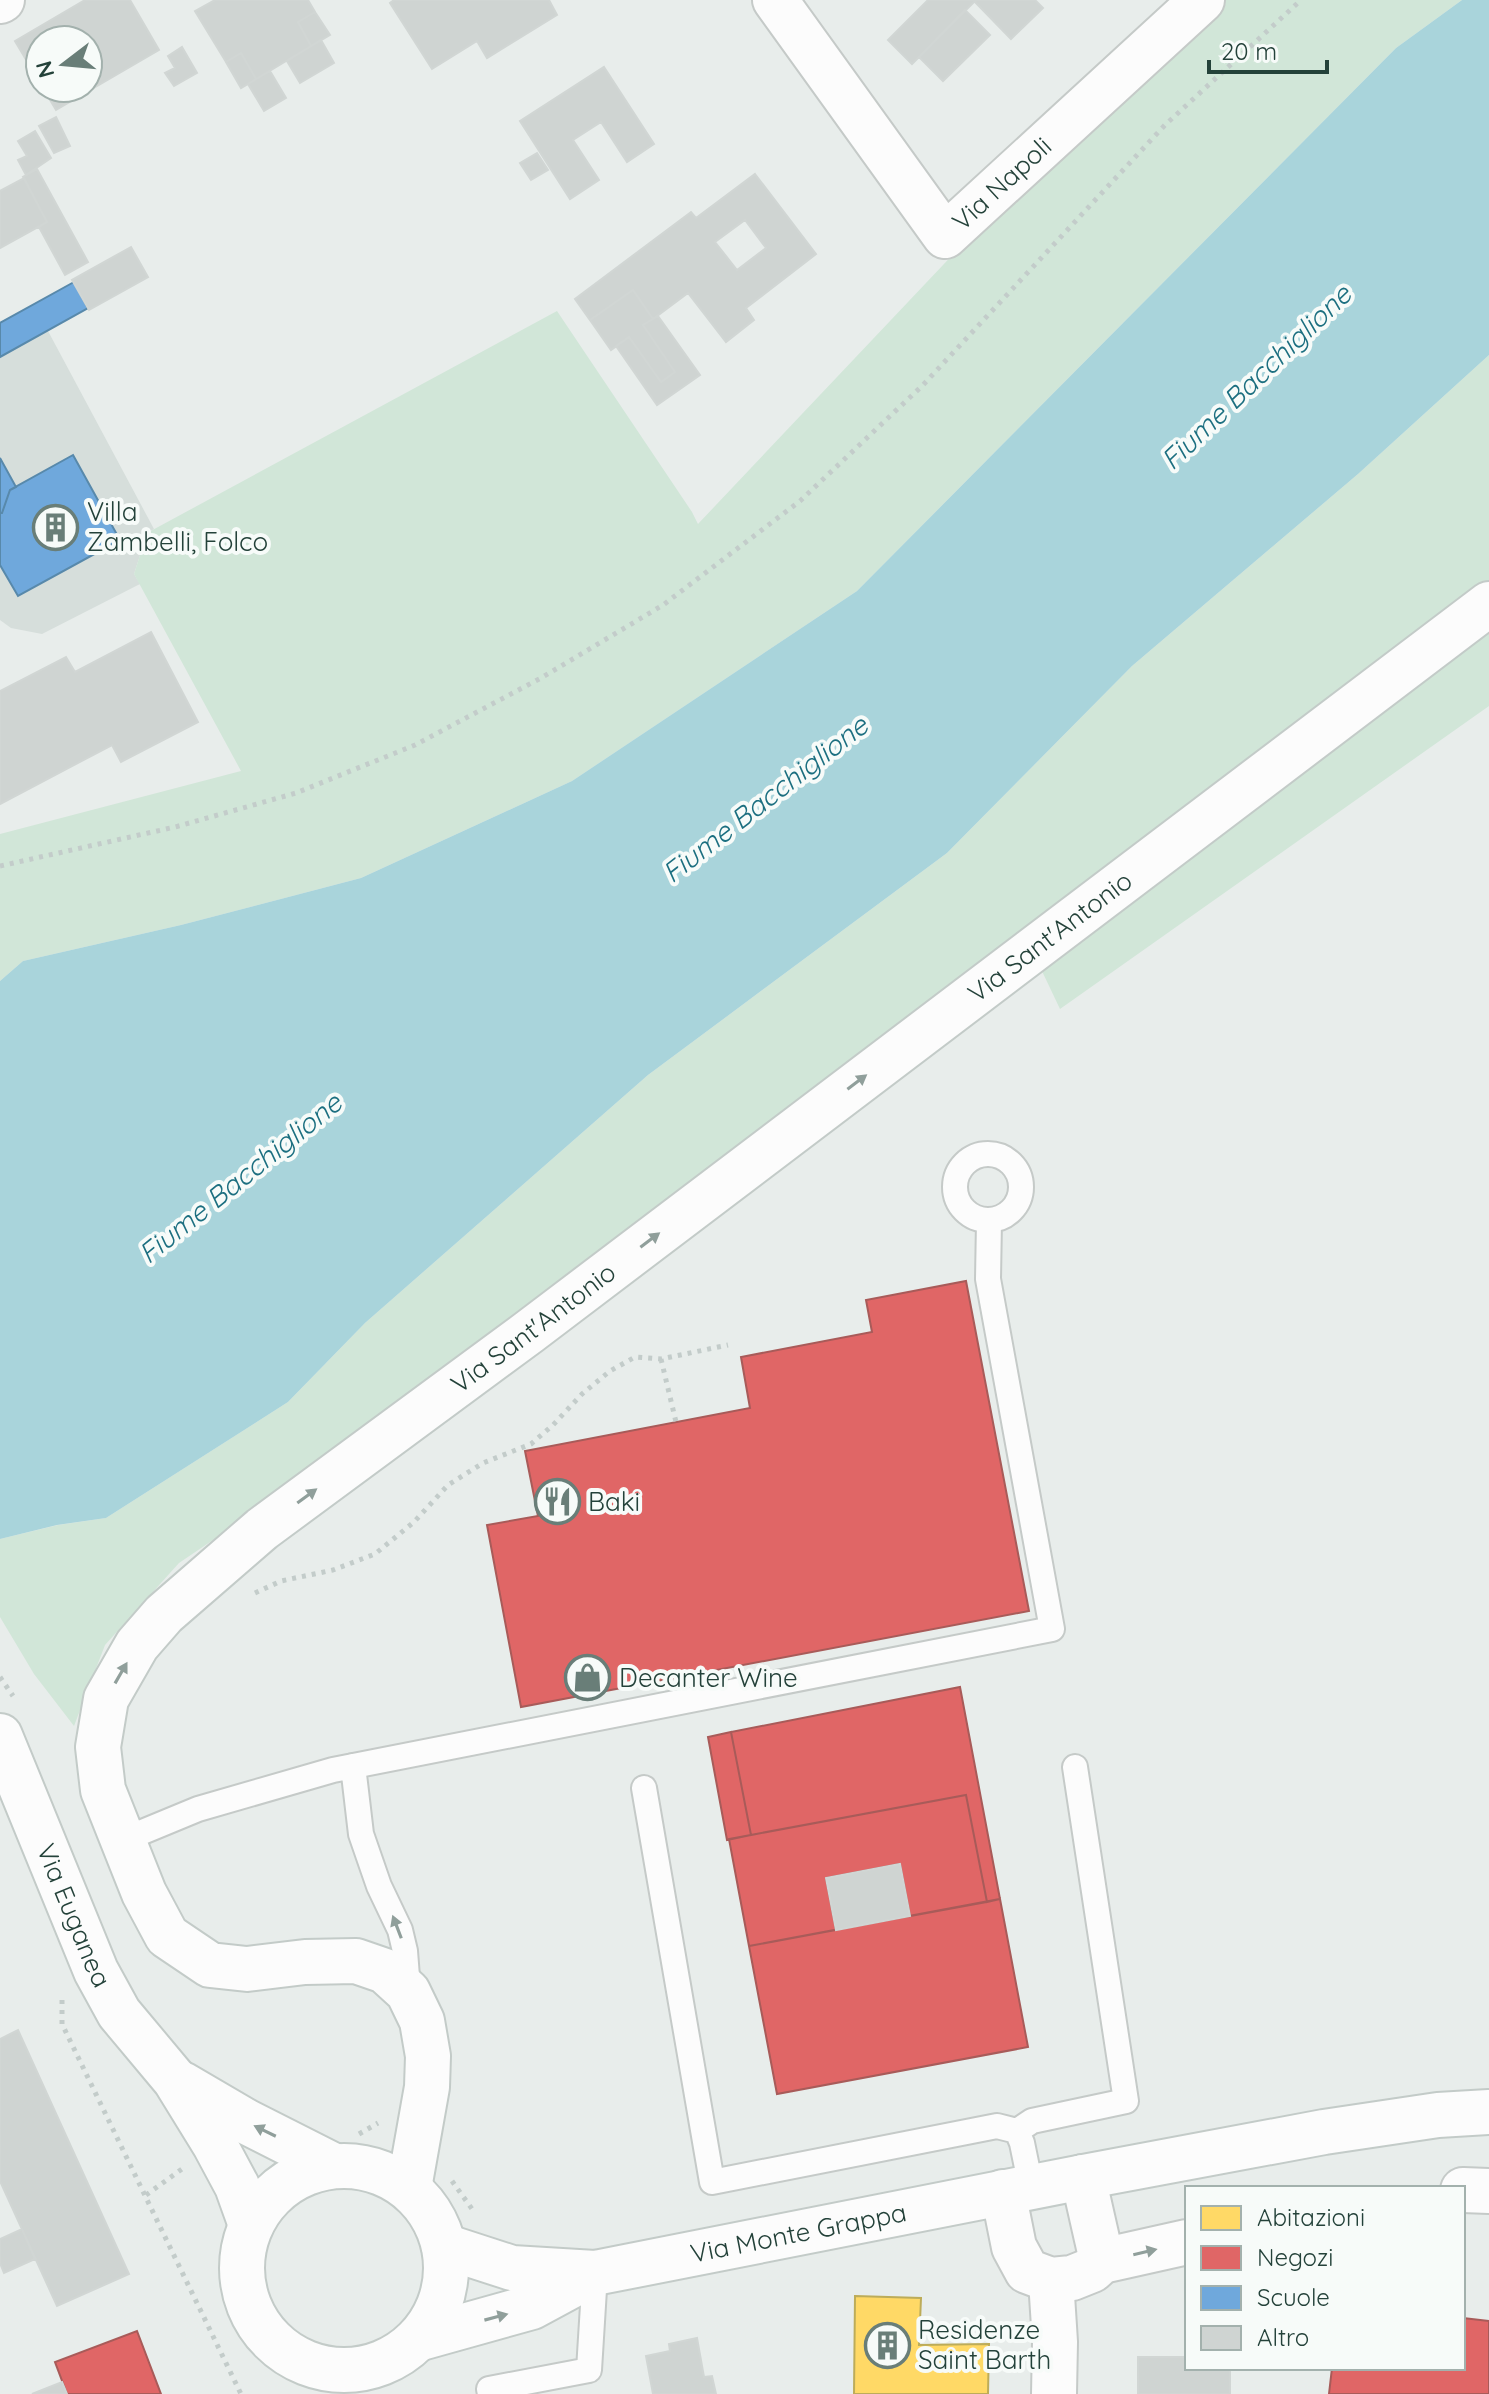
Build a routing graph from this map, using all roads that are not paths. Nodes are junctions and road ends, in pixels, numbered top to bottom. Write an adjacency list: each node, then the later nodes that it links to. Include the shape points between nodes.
1 (775, 0): 2 (street, Via Napoli, via 945,236)
2 (1202, 0)
3 (1489, 604): 9 (street, Via Sant'Antonio, one-way to 3, via 103,1790 98,1747 106,1699 137,1645 164,1614 262,1529)
4 (989, 1221): 6 (lane, via 988,1279 1052,1629)
5 (0, 1736): 11 (street, Via Euganea, via 96,1971 119,2013)
6 (353, 1766): 9 (lane, via 209,1805); 10 (lane, one-way to 6, via 400,1930 361,1834)
7 (1075, 1767): 14 (lane, via 1126,2101 1032,2121)
8 (644, 1788): 14 (lane, via 712,2182 997,2126)
9 (123, 1840): 10 (street, Via Sant'Antonio, via 167,1936 210,1965 247,1969 356,1961 385,1971)
10 (408, 1992): 12 (street, via 422,2021 428,2056)
11 (175, 2080): 15 (street, Via Euganea, one-way to 11, via 247,2122); 21 (street, Via Euganea, via 237,2186)
12 (425, 2103): 15 (street, via 394,2143); 17 (street)
13 (1489, 2112): 16 (street, Via Monte Grappa, via 1324,2132)
14 (1017, 2131): 18 (lane, via 1022,2143)
15 (345, 2156): 17 (street, Via Euganea); 21 (street, via 285,2184)
16 (1083, 2177): 18 (street, Via Monte Grappa); 24 (street)
17 (409, 2188): 23 (street, Via Euganea, via 437,2224)
18 (1017, 2190): 25 (street, Via Monte Grappa); 26 (street, via 1014,2247 1027,2271)
19 (1465, 2190): 20 (street)
20 (1489, 2191)
21 (251, 2225): 27 (street, via 242,2277 259,2327)
22 (1185, 2242): 24 (street, one-way to 22)
23 (444, 2246): 25 (street, Via Monte Grappa, via 512,2268); 28 (street, Via Euganea, via 444,2295 435,2318)
24 (1102, 2261): 26 (street, via 1072,2278)
25 (595, 2273): 28 (street, Via Monte Grappa, one-way to 25, via 532,2307); 31 (lane, via 589,2370 489,2389)
26 (1051, 2280): 32 (street)
27 (277, 2347): 28 (street, via 306,2364 337,2371 370,2369); 29 (street)
28 (410, 2347): 30 (street, Via Euganea)
29 (295, 2394)
30 (377, 2394)
31 (490, 2394)
32 (1054, 2394)

